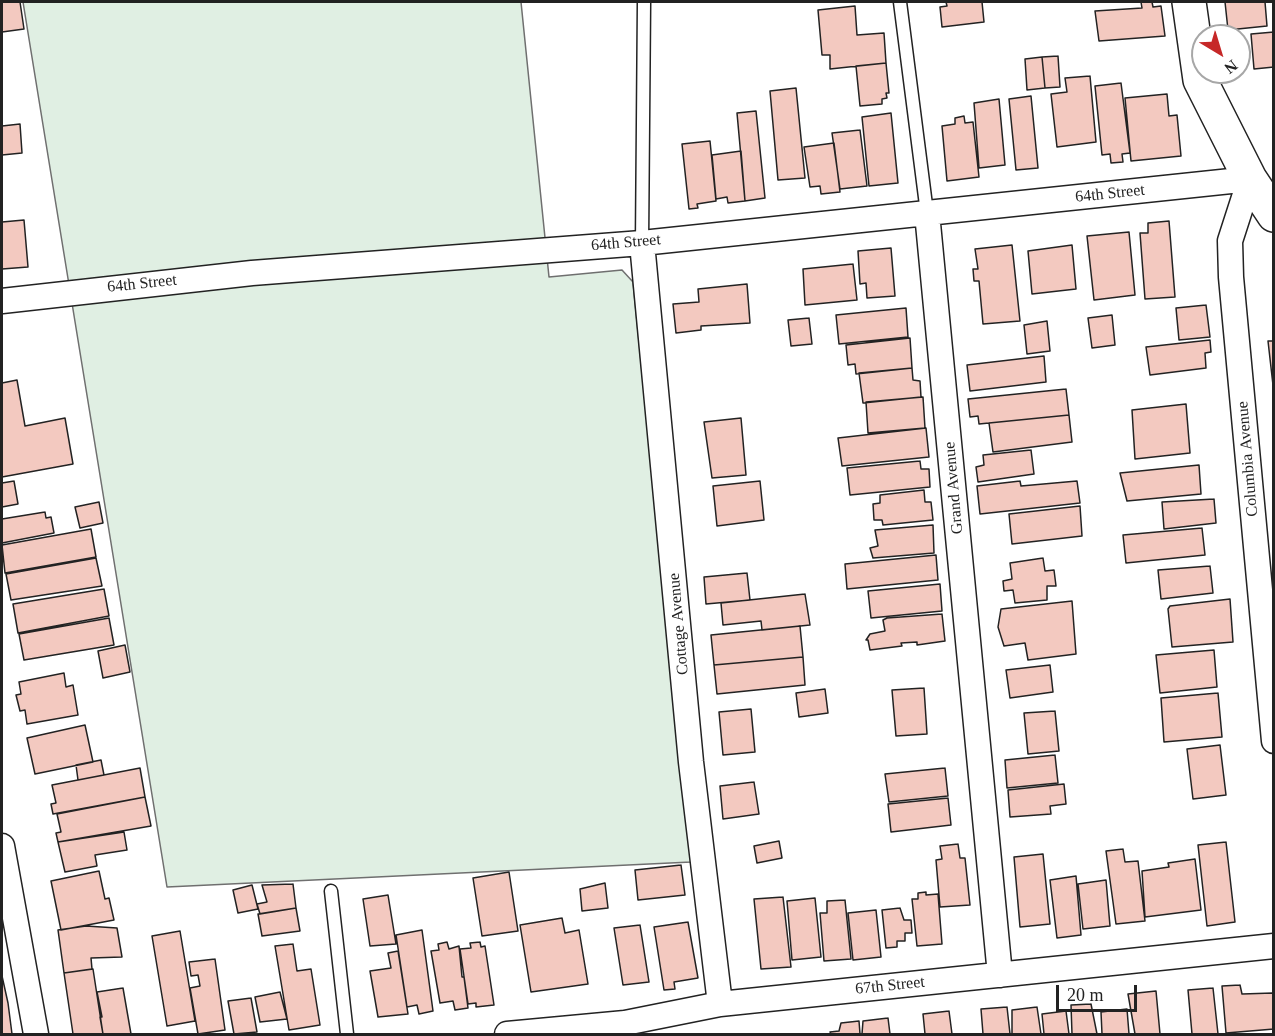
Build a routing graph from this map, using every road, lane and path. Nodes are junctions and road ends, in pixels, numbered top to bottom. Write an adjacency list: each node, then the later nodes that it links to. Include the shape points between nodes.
1 (644, 2): 7 (lane)
2 (900, 2): 5 (lane, Grand Avenue)
3 (1189, 2): 4 (street, via 1200,80)
4 (1250, 179): 5 (street, 64th Street); 6 (street); 9 (street, Columbia Avenue, via 1230,241 1231,277)
5 (927, 213): 7 (street, 64th Street); 13 (street, Grand Avenue)
6 (1274, 215)
7 (642, 243): 8 (street, 64th Street, via 252,273); 14 (street, Cottage Avenue, via 691,762)
8 (2, 301)
9 (1274, 741)
10 (2, 846): 16 (street)
11 (331, 891): 17 (lane)
12 (1274, 946): 13 (street, 67th Street)
13 (1000, 975): 14 (street, 67th Street)
14 (720, 1004): 15 (street, 67th Street)
15 (626, 1029): 18 (street, 67th Street)
16 (36, 1035)
17 (347, 1035)
18 (507, 1035)

